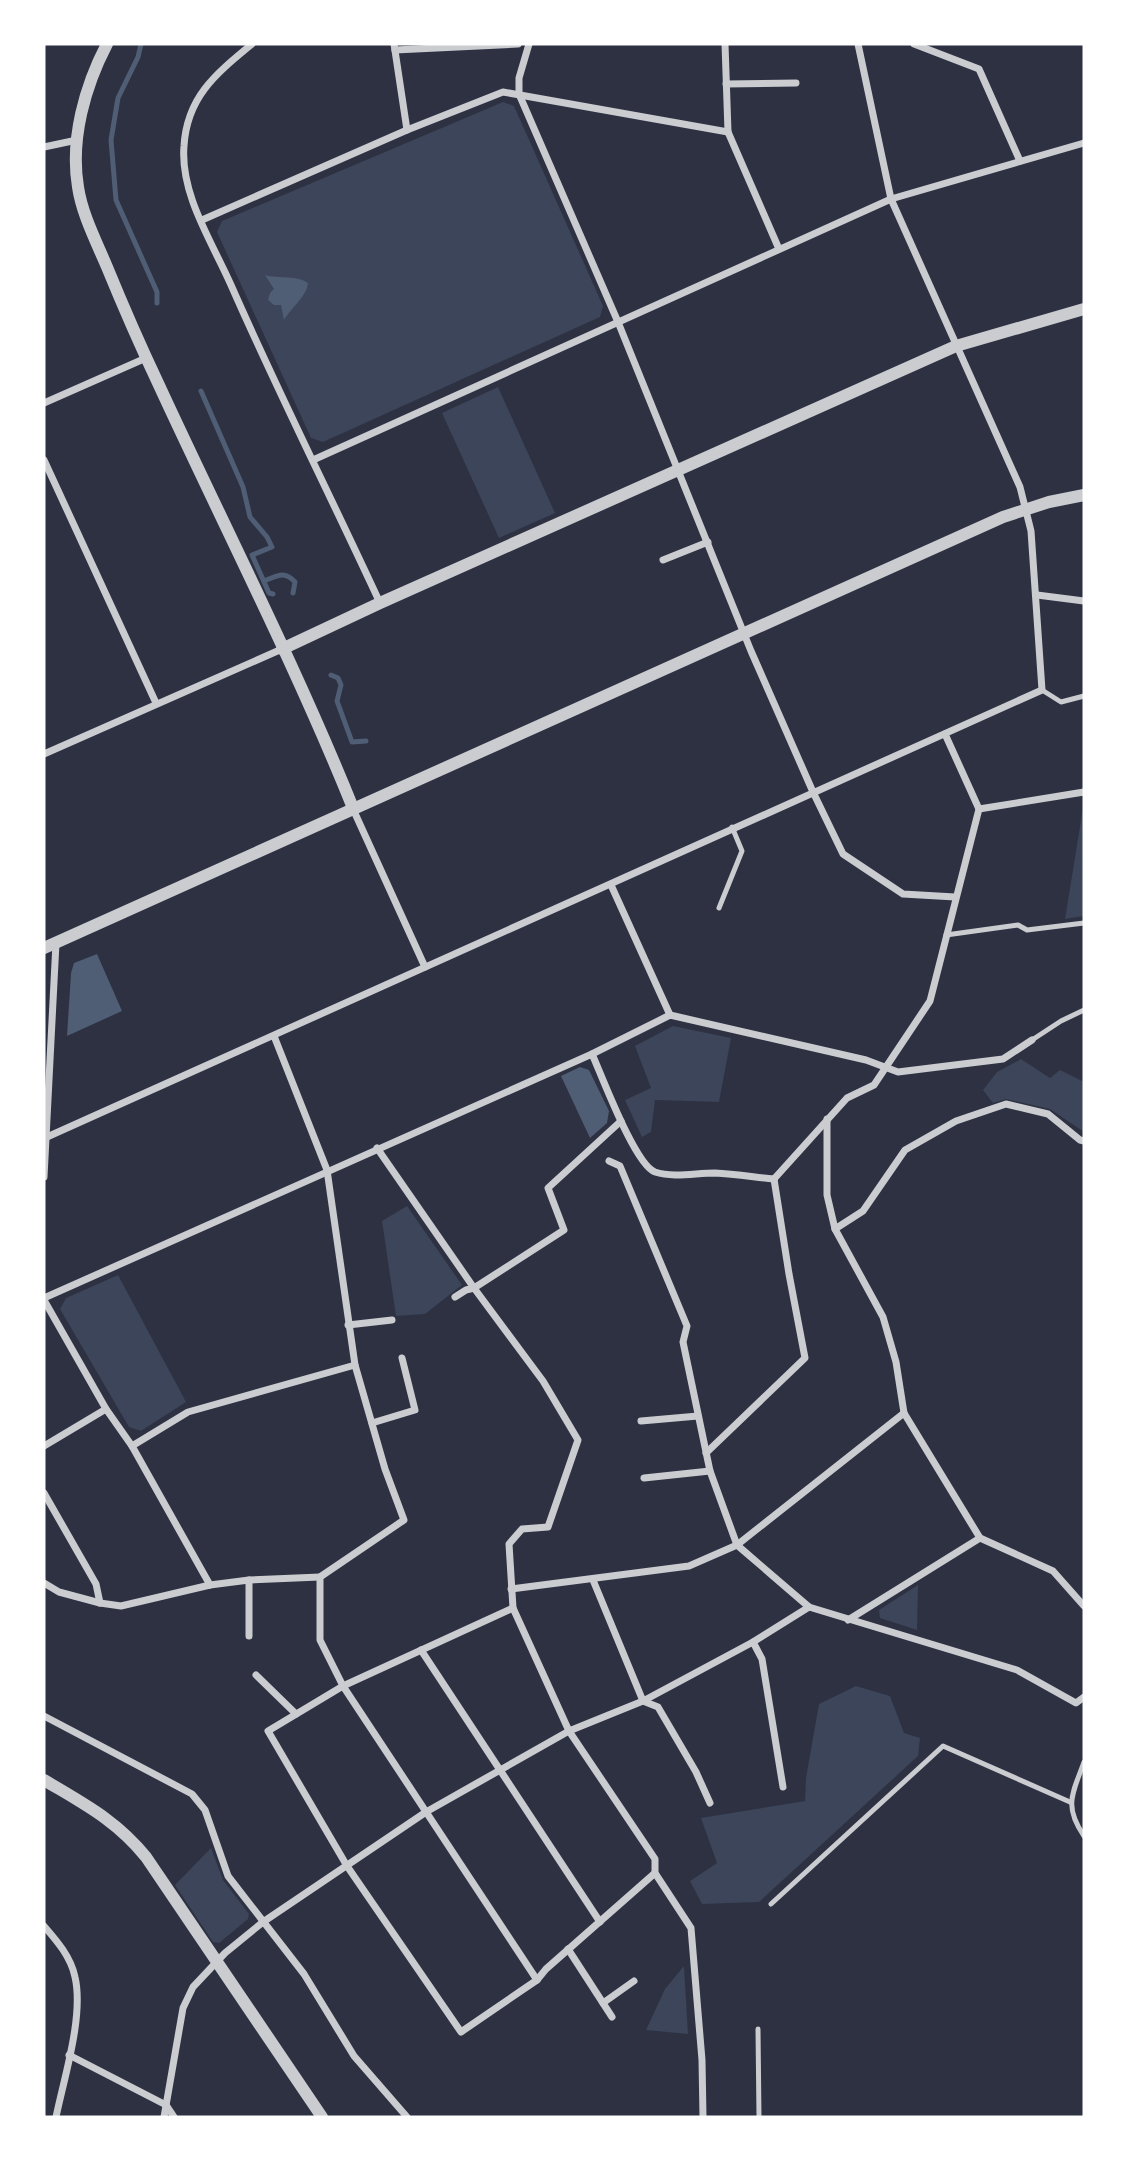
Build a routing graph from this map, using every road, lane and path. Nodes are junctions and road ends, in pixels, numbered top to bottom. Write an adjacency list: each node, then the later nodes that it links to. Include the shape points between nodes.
1 (107, 44): 14 (street, via 85,99)
2 (252, 44): 19 (street, via 213,76 193,106 184,145 186,181)
3 (518, 44): 8 (street)
4 (529, 44): 11 (street)
5 (725, 44): 10 (street)
6 (858, 44): 18 (street)
7 (914, 44): 17 (street, via 979,69)
8 (395, 47): 12 (street)
9 (796, 83): 10 (street)
10 (726, 84): 13 (street)
11 (519, 94): 12 (street, via 503,92); 13 (street); 22 (street)
12 (407, 130): 19 (street)
13 (728, 132): 20 (street)
14 (77, 140): 16 (street); 24 (street, via 78,187 89,225)
15 (1084, 143): 17 (street)
16 (44, 147)
17 (1020, 161): 18 (street)
18 (891, 198): 20 (street); 23 (street)
19 (202, 220): 27 (street)
20 (779, 249): 22 (street)
21 (1084, 309): 23 (street)
22 (618, 322): 27 (street); 28 (street)
23 (956, 346): 28 (street); 30 (street)
24 (146, 358): 25 (street); 37 (street)
25 (44, 403)
26 (44, 460): 40 (street)
27 (313, 460): 35 (street)
28 (678, 470): 31 (street); 35 (street)
29 (1084, 495): 30 (street)
30 (1026, 509): 33 (street); 36 (street)
31 (708, 542): 32 (street); 36 (street)
32 (663, 560)
33 (1037, 595): 34 (street); 38 (street)
34 (1084, 601)
35 (380, 603): 37 (street)
36 (744, 633): 43 (street); 45 (street)
37 (282, 649): 40 (street); 45 (street)
38 (1042, 690): 39 (lane, via 1061,702); 41 (street)
39 (1084, 696)
40 (156, 703): 42 (street)
41 (945, 734): 43 (street); 46 (street)
42 (45, 751)
43 (813, 792): 47 (street); 49 (street, via 843,854 903,894)
44 (1084, 792): 46 (street)
45 (353, 808): 53 (street); 54 (street)
46 (979, 809): 49 (street)
47 (732, 827): 48 (street); 50 (lane, via 742,851)
48 (611, 884): 54 (street); 56 (street)
49 (955, 897): 52 (street)
50 (719, 908)
51 (1084, 923): 52 (lane, via 1027,930 1018,925)
52 (945, 935): 60 (street, via 930,1001)
53 (50, 945): 61 (street)
54 (425, 967): 57 (street)
55 (1084, 1010): 58 (lane)
56 (670, 1015): 59 (street); 60 (street)
57 (274, 1036): 64 (street); 68 (street)
58 (1032, 1041): 60 (street, via 1003,1059 898,1072)
59 (592, 1054): 63 (street); 66 (street)
60 (884, 1067): 62 (street, via 874,1085 847,1098)
61 (46, 1083): 64 (street)
62 (827, 1119): 70 (street); 71 (street, via 827,1195)
63 (621, 1121): 70 (street, via 642,1161 653,1171); 72 (street, via 548,1188 564,1230)
64 (47, 1137): 69 (street)
65 (1084, 1140): 71 (street, via 1048,1114 1006,1104 956,1121 905,1150 863,1211)
66 (377, 1148): 68 (street); 72 (street)
67 (610, 1161): 81 (street, via 620,1166 687,1326 683,1342)
68 (327, 1170): 74 (street); 76 (street)
69 (44, 1177)
70 (774, 1179): 86 (street, via 805,1358)
71 (835, 1229): 80 (street, via 883,1317)
72 (474, 1288): 73 (street); 97 (street, via 543,1381 578,1440 548,1527 522,1529 509,1544)
73 (455, 1297)
74 (44, 1299): 79 (street)
75 (392, 1320): 76 (street)
76 (348, 1325): 78 (street)
77 (402, 1358): 83 (street, via 415,1410)
78 (355, 1364): 83 (street); 85 (street, via 188,1412)
79 (106, 1409): 84 (street); 85 (street)
80 (904, 1413): 90 (street); 91 (street)
81 (698, 1416): 82 (street); 86 (street)
82 (641, 1421)
83 (372, 1423): 92 (street, via 404,1520)
84 (44, 1446)
85 (132, 1446): 96 (street)
86 (706, 1453): 87 (street)
87 (710, 1471): 88 (street); 91 (street)
88 (644, 1478)
89 (44, 1493): 98 (street, via 96,1584)
90 (980, 1538): 99 (street, via 1053,1570); 102 (street)
91 (737, 1545): 94 (street, via 690,1566); 100 (street)
92 (320, 1577): 93 (street); 107 (street, via 320,1640)
93 (248, 1580): 96 (street); 103 (street)
94 (593, 1580): 97 (street); 109 (street)
95 (44, 1583): 98 (street)
96 (211, 1585): 98 (street, via 121,1606)
97 (511, 1589): 101 (street)
98 (100, 1603)
99 (1084, 1606)
100 (809, 1607): 102 (street); 104 (street)
101 (513, 1608): 105 (street); 112 (street)
102 (848, 1620): 108 (street, via 1017,1670 1076,1703)
103 (249, 1636)
104 (753, 1642): 109 (street); 116 (street, via 762,1659)
105 (422, 1650): 107 (street); 114 (street)
106 (256, 1675): 110 (street)
107 (343, 1686): 110 (street); 119 (street)
108 (1084, 1697)
109 (643, 1701): 112 (street); 118 (street, via 658,1707)
110 (296, 1714): 121 (street, via 268,1731)
111 (44, 1716): 124 (street, via 192,1794 205,1810 228,1876)
112 (569, 1731): 114 (street); 122 (street, via 655,1859)
113 (1084, 1762): 117 (lane)
114 (499, 1770): 119 (street); 125 (street)
115 (44, 1780): 128 (street, via 128,1835)
116 (783, 1787)
117 (1070, 1802): 120 (lane); 123 (lane, via 943,1746)
118 (710, 1803)
119 (426, 1812): 121 (street); 129 (street)
120 (1084, 1836)
121 (347, 1866): 124 (street); 129 (street, via 461,2032)
122 (655, 1873): 125 (street); 141 (street, via 691,1928)
123 (771, 1903)
124 (263, 1922): 128 (street); 140 (street, via 304,1974 354,2056)
125 (600, 1922): 127 (street)
126 (44, 1926): 134 (street, via 62,1947 75,1976 78,2006)
127 (568, 1949): 129 (street); 131 (street)
128 (216, 1961): 135 (street, via 193,1987 183,2008); 139 (street)
129 (537, 1980)
130 (634, 1981): 131 (street)
131 (603, 2003): 132 (street)
132 (612, 2017)
133 (758, 2029): 142 (lane)
134 (69, 2055): 135 (street); 136 (street)
135 (166, 2105): 137 (street); 138 (street)
136 (55, 2117)
137 (164, 2117)
138 (174, 2117)
139 (322, 2117)
140 (407, 2117)
141 (703, 2117)
142 (759, 2117)

